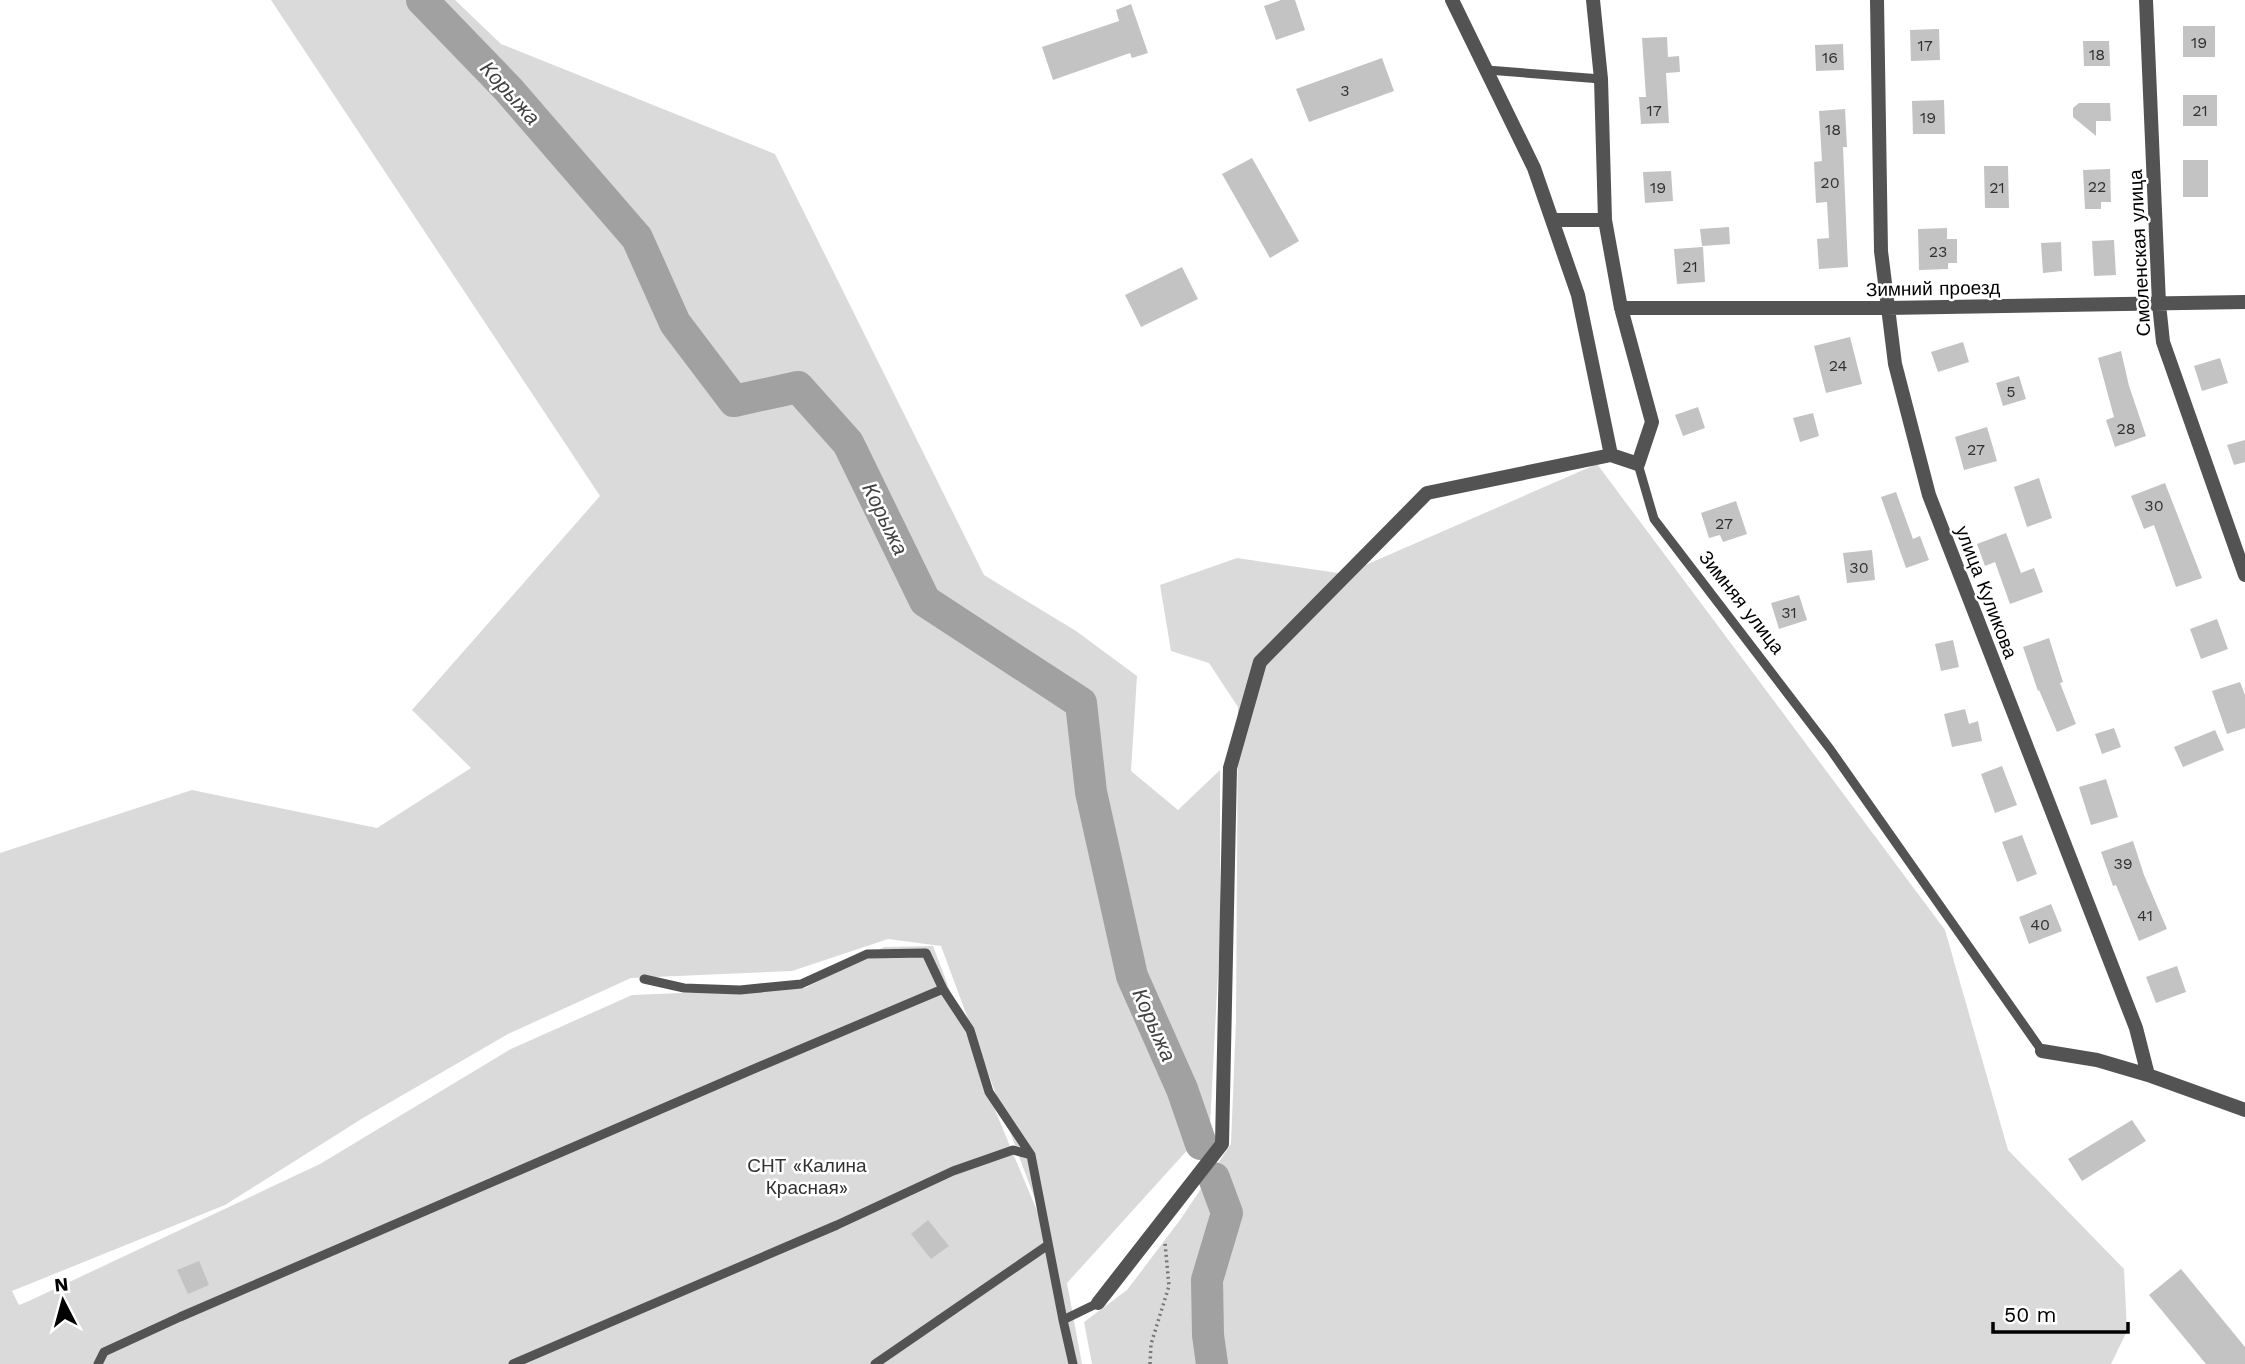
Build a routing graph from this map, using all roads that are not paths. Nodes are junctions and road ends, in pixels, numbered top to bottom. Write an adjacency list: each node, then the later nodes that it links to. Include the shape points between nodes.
1 (1452, 0): 5 (street)
2 (1593, 0): 6 (street)
3 (1877, 0): 11 (street, улица Куликова, via 1881,251)
4 (2146, 0): 10 (street, Смоленская улица)
5 (1487, 70): 6 (lane); 7 (street, via 1534,168)
6 (1601, 79): 8 (street)
7 (1552, 220): 8 (street); 13 (street, via 1578,295)
8 (1605, 220): 12 (street)
9 (2245, 302): 10 (street, Зимний проезд)
10 (2159, 304): 11 (street, Зимний проезд); 15 (street, Смоленская улица, via 2163,342)
11 (1887, 308): 12 (street, Зимний проезд); 19 (street, улица Куликова, via 1895,364 1929,495 2136,1028)
12 (1621, 309): 14 (street, via 1652,422)
13 (1611, 455): 14 (street); 23 (street, via 1427,493 1260,662 1230,768 1222,1144)
14 (1638, 464): 18 (lane, Зимняя улица, via 1654,519 1830,749)
15 (2245, 575)
16 (644, 979): 17 (lane, via 684,988 740,990 801,984 867,954 926,953)
17 (943, 989): 21 (lane, via 970,1030 989,1092); 25 (lane, via 180,1317 103,1353)
18 (2042, 1051): 19 (street, Зимняя улица)
19 (2148, 1074): 20 (street)
20 (2245, 1110)
21 (1031, 1155): 22 (lane); 26 (lane, via 1013,1150 953,1171)
22 (1048, 1245): 24 (lane); 27 (lane)
23 (1098, 1303): 24 (lane)
24 (1063, 1320): 28 (lane)
25 (98, 1364)
26 (513, 1364)
27 (875, 1364)
28 (1073, 1364)

